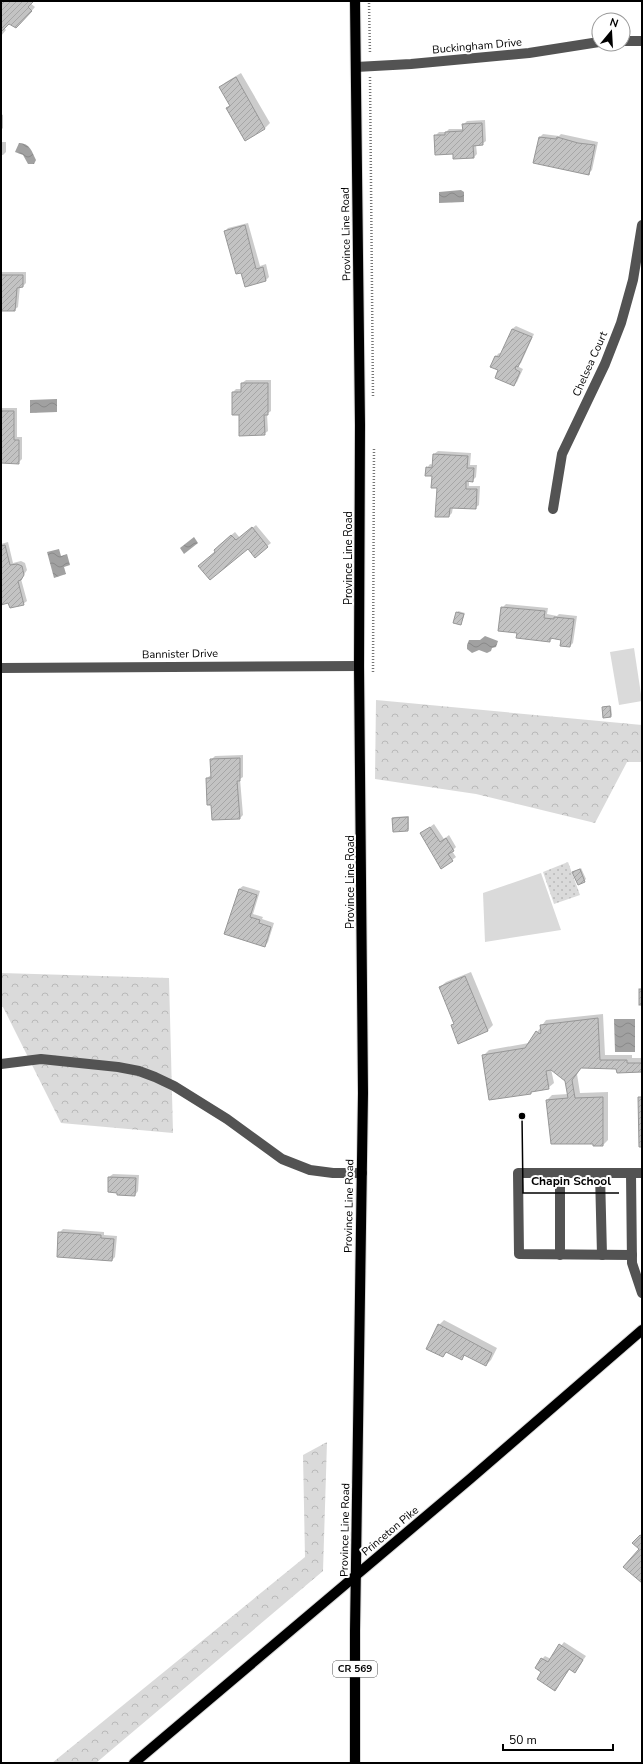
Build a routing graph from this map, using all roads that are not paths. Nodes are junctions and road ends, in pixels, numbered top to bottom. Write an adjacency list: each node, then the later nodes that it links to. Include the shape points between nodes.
1 (355, 1): 5 (main road, Province Line Road)
2 (631, 41): 3 (street)
3 (642, 41)
4 (591, 43): 5 (street, Buckingham Drive, via 529,53)
5 (356, 67): 8 (main road, Province Line Road, via 360,448)
6 (642, 225): 7 (street, Chelsea Court, via 633,280 621,322 605,364 562,454)
7 (553, 509)
8 (359, 666): 9 (street, Bannister Drive); 11 (main road, Province Line Road)
9 (1, 668)
10 (1, 1064): 11 (street, via 41,1059 139,1071 174,1086 227,1119 282,1159 310,1170)
11 (362, 1173): 21 (main road, Province Line Road)
12 (560, 1173): 14 (street); 16 (street); 16 (street, via 518,1173 519,1254)
13 (642, 1173): 15 (street)
14 (600, 1174): 15 (street); 17 (street)
15 (632, 1174): 18 (street)
16 (560, 1255): 17 (street)
17 (602, 1255): 18 (street)
18 (632, 1255): 19 (street, via 632,1264)
19 (642, 1293)
20 (642, 1330): 21 (main road, Princeton Pike)
21 (356, 1576): 22 (main road, Princeton Pike); 23 (main road, Province Line Road / CR 569)
22 (134, 1763)
23 (355, 1763)

